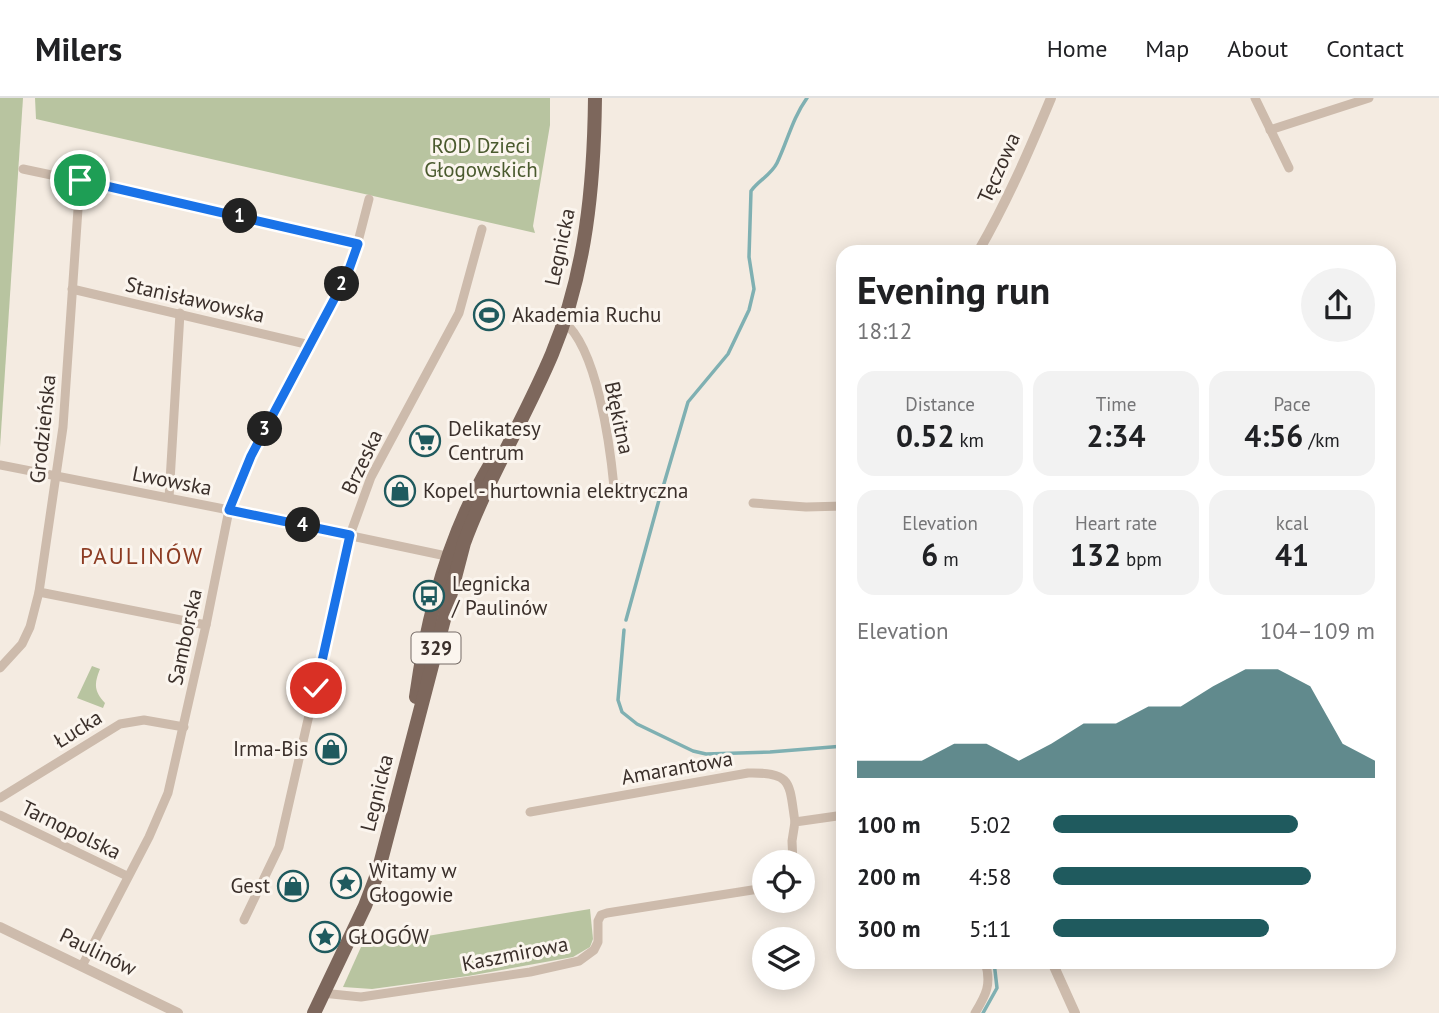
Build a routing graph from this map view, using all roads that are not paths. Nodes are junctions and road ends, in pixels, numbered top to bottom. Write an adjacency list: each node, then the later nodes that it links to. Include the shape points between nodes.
1 (595, 98): 15 (main road, Legnicka / 329, via 586,234)
2 (1051, 98): 12 (street, Tęczowa)
3 (1255, 98): 5 (street)
4 (1369, 98): 5 (street)
5 (1270, 130): 6 (street)
6 (1289, 168)
7 (23, 169): 8 (street)
8 (80, 180): 11 (street); 13 (street, Grodzieńska)
9 (369, 199): 11 (street, Samborska)
10 (482, 229): 24 (street, Brzeska, via 459,313 371,477)
11 (358, 244): 16 (street, Samborska)
12 (982, 245)
13 (72, 289): 14 (street, Stanisławowska); 18 (street, Grodzieńska)
14 (180, 313): 16 (street, Stanisławowska); 20 (street)
15 (564, 322): 19 (street, Błękitna, via 580,339 597,391 614,487); 25 (main road, Legnicka / 329, via 513,433 469,501)
16 (310, 345): 23 (street, Samborska, via 251,456)
17 (0, 465): 18 (street, Lwowska)
18 (57, 477): 20 (street, Lwowska); 26 (street, Grodzieńska)
19 (656, 492)
20 (169, 498): 23 (street, Lwowska)
21 (753, 503): 22 (street)
22 (836, 506)
23 (229, 510): 24 (street, Lwowska); 27 (street, Samborska)
24 (350, 535): 25 (street, Lwowska); 38 (street, Brzeska, via 279,847)
25 (454, 558): 43 (main road, Legnicka / 329, via 389,836 373,887)
26 (39, 592): 27 (street); 28 (street, Grodzieńska, via 22,644)
27 (206, 625): 29 (street, Samborska)
28 (0, 668)
29 (184, 727): 30 (street, Łucka, via 144,720 120,724); 36 (street, Samborska, via 164,802)
30 (0, 798)
31 (530, 812): 34 (street, Amarantowa, via 767,773 788,783)
32 (0, 815): 36 (street, Tarnopolska)
33 (836, 816): 34 (street)
34 (795, 822): 35 (street)
35 (792, 850)
36 (127, 876): 40 (street, Samborska)
37 (752, 890): 43 (street, Kaszmirowa, via 601,915 598,942 579,961 361,997)
38 (244, 920)
39 (0, 928): 40 (street, Paulinów)
40 (82, 966): 44 (street, Paulinów)
41 (987, 969): 46 (street, via 989,989)
42 (1055, 969): 47 (street)
43 (322, 993): 45 (main road, Legnicka / 329)
44 (178, 1013)
45 (314, 1013)
46 (975, 1013)
47 (1075, 1013)

